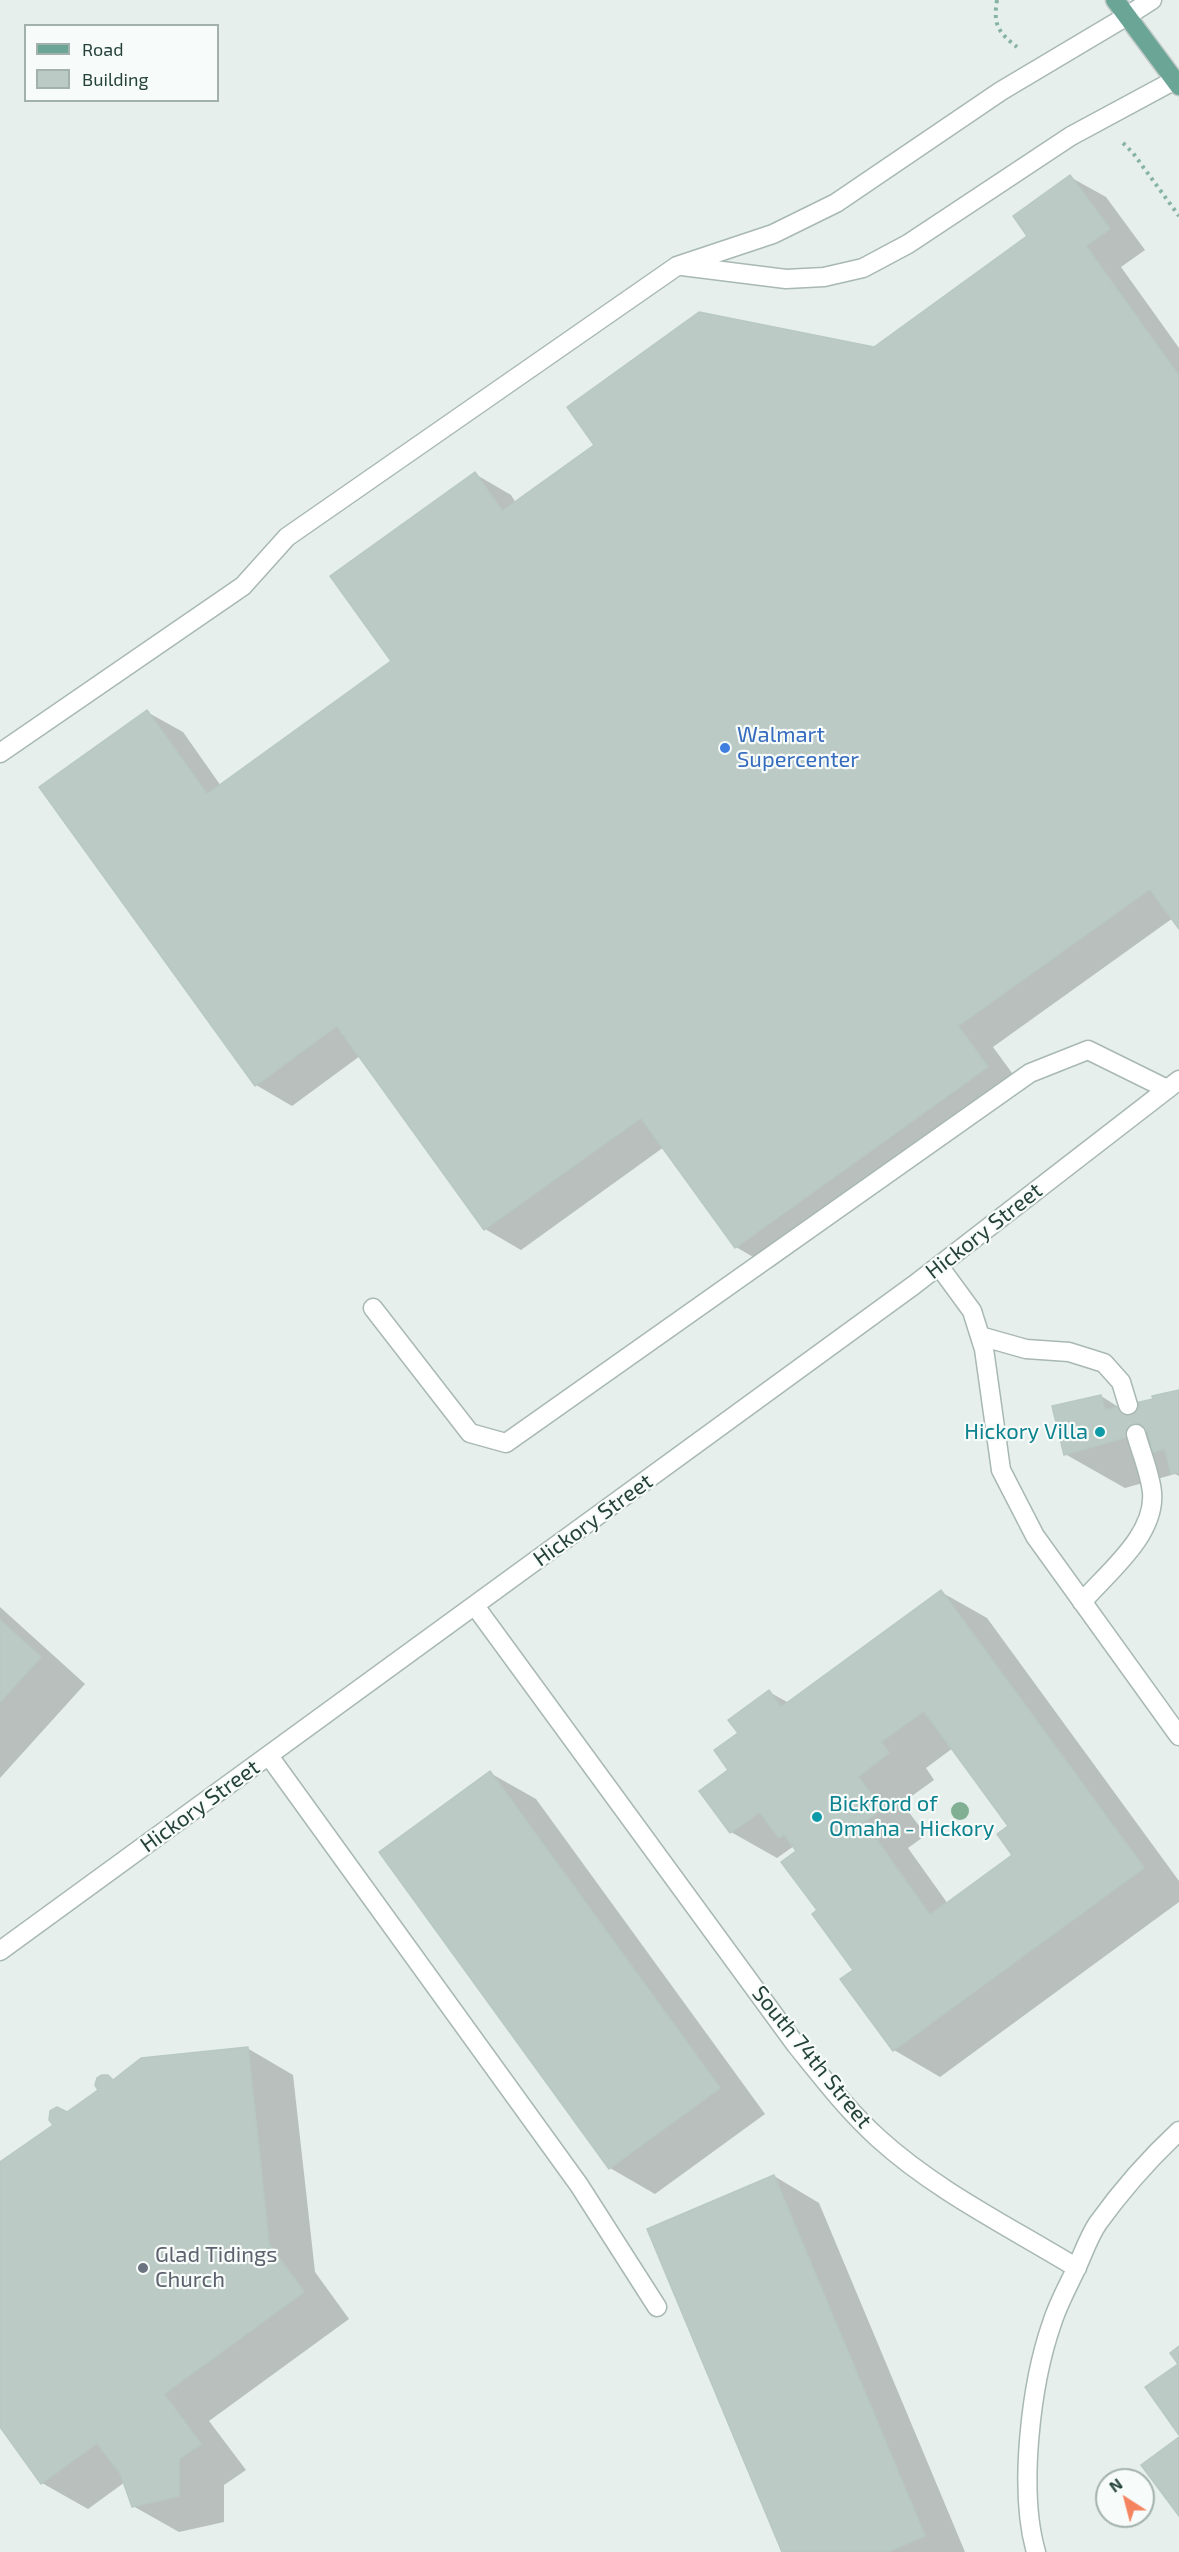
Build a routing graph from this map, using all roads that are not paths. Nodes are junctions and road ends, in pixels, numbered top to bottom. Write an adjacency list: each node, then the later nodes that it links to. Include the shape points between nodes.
1 (1115, 0): 3 (main road)
2 (1152, 0): 3 (street)
3 (1127, 16): 4 (main road); 5 (street, via 1001,91 827,208 773,234)
4 (1178, 82): 5 (street, via 1071,136 908,244 863,268 824,278 786,279)
5 (677, 266): 6 (street, via 287,537 243,586)
6 (0, 753)
7 (1173, 1085): 8 (street, Hickory Street); 9 (street, via 1088,1050 1030,1073 506,1443 470,1433)
8 (939, 1266): 10 (street, via 972,1311); 14 (street, Hickory Street)
9 (373, 1308)
10 (980, 1336): 11 (street, via 1026,1349 1069,1352 1104,1363 1121,1382); 13 (street, via 1001,1470 1035,1536)
11 (1128, 1405)
12 (1136, 1434): 13 (street, via 1152,1491 1150,1518 1130,1548)
13 (1082, 1602): 15 (street)
14 (475, 1606): 16 (street, Hickory Street); 19 (street, South 74th Street, via 796,2045 842,2102 923,2174)
15 (1179, 1736)
16 (269, 1756): 17 (street, Hickory Street); 20 (street, via 579,2185)
17 (0, 1951)
18 (1179, 2131): 19 (street, via 1096,2225)
19 (1077, 2268): 21 (street, via 1052,2322 1037,2378 1028,2482 1031,2537)
20 (657, 2307)
21 (1036, 2552)

